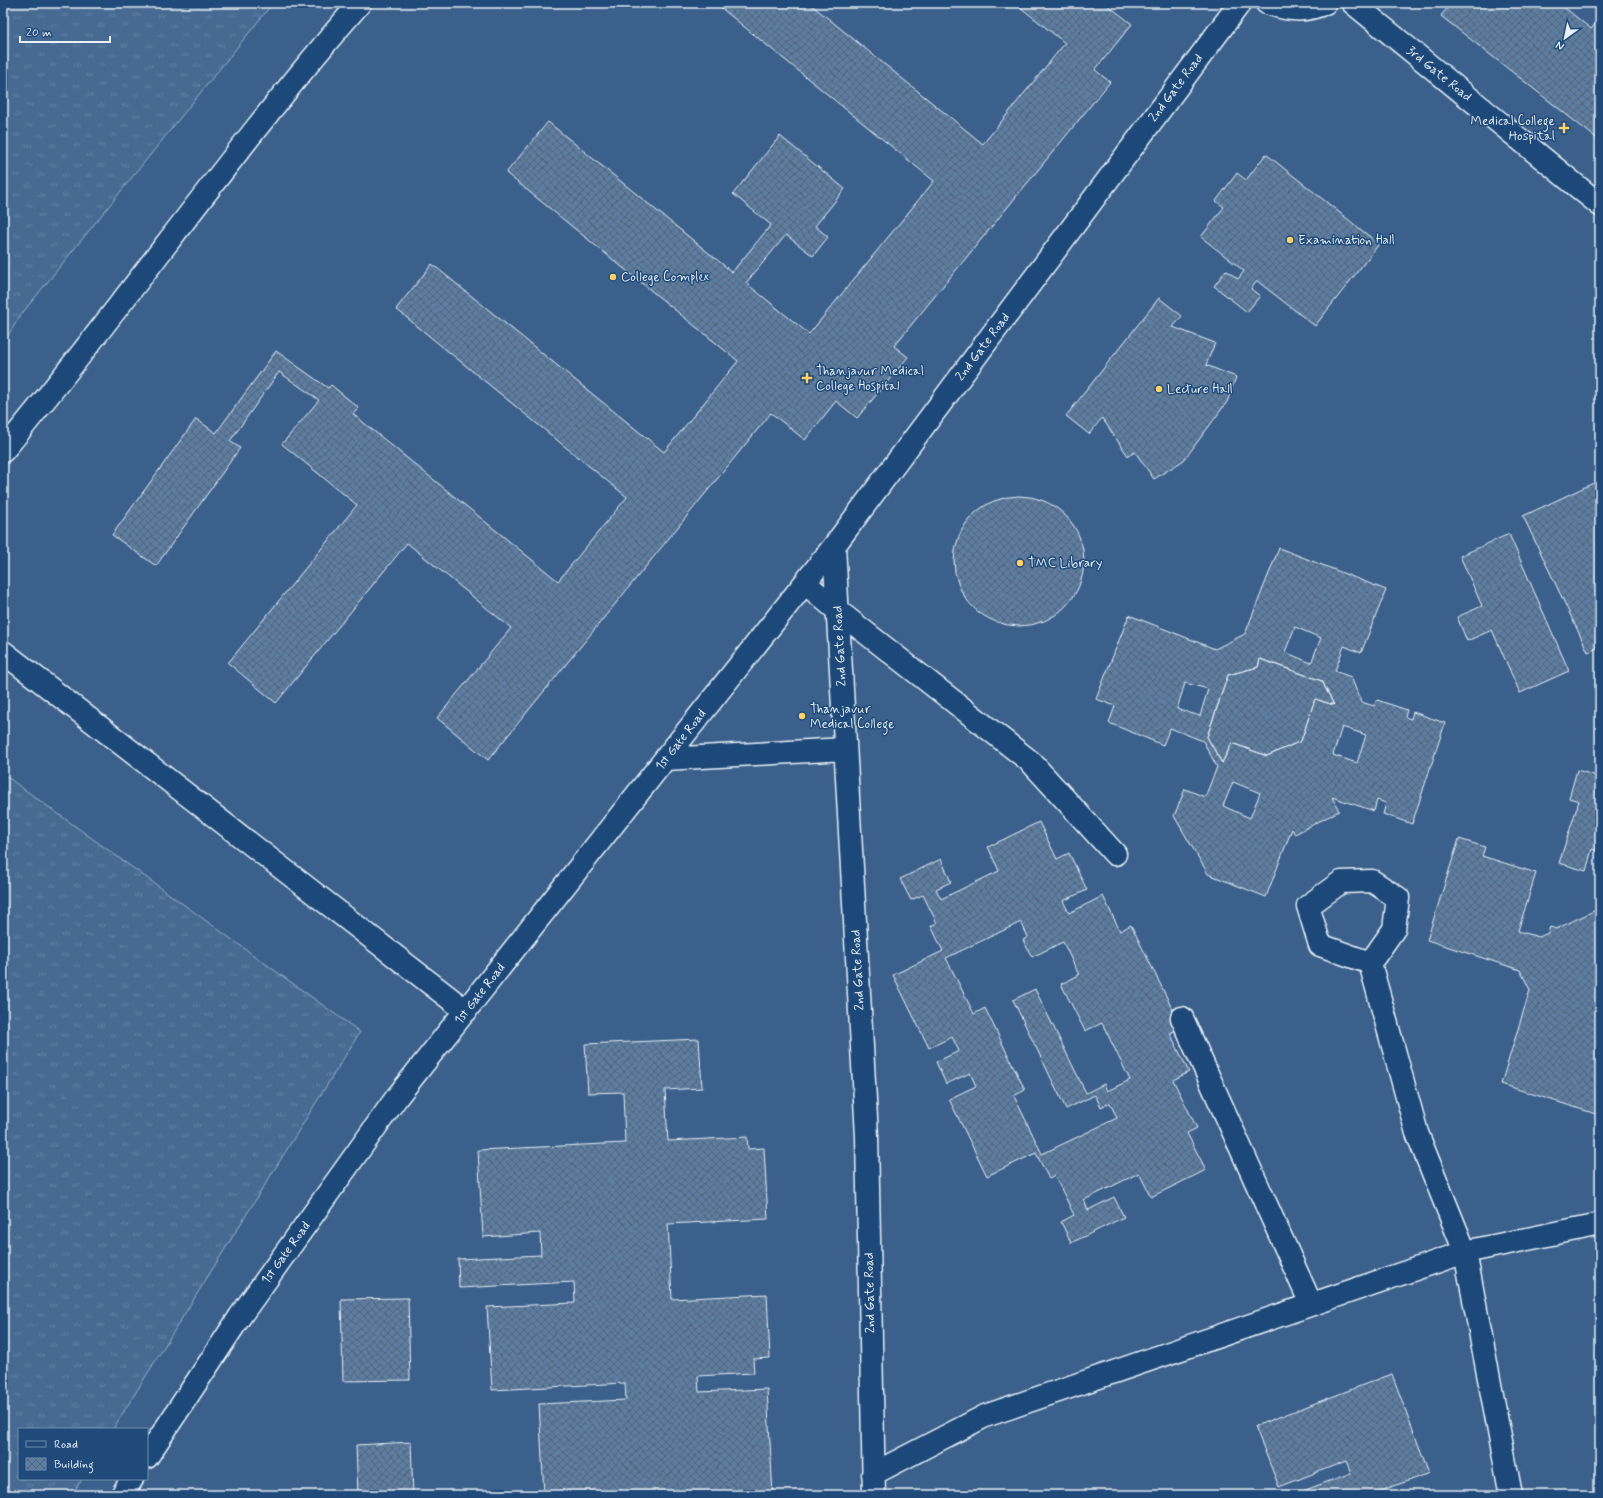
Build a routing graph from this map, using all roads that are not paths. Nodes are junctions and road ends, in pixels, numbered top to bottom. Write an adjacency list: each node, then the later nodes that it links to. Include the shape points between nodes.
1 (360, 3): 7 (street, via 217,177 59,384)
2 (1240, 3): 8 (street, 2nd Gate Road)
3 (1267, 3): 4 (street, via 1284,9 1304,10)
4 (1325, 3)
5 (1353, 3): 6 (street, 3rd Gate Road)
6 (1600, 205)
7 (3, 452)
8 (834, 546): 9 (street, 1st Gate Road); 10 (street, 2nd Gate Road)
9 (805, 584): 10 (street); 13 (street, 1st Gate Road)
10 (838, 611): 12 (street, 2nd Gate Road); 14 (street, via 1031,762)
11 (3, 652): 16 (street)
12 (846, 749): 13 (street); 23 (street, 2nd Gate Road, via 867,1136)
13 (665, 760): 16 (street, 1st Gate Road)
14 (1115, 854)
15 (1370, 963): 19 (street, via 1417,1133)
16 (466, 1011): 21 (street, 1st Gate Road, via 397,1097 241,1315)
17 (1182, 1018): 20 (street)
18 (1600, 1224): 19 (street)
19 (1465, 1252): 20 (street); 25 (street)
20 (1311, 1304): 23 (street, via 985,1416)
21 (148, 1455)
22 (131, 1480): 24 (street)
23 (874, 1485)
24 (122, 1495)
25 (1511, 1495)

